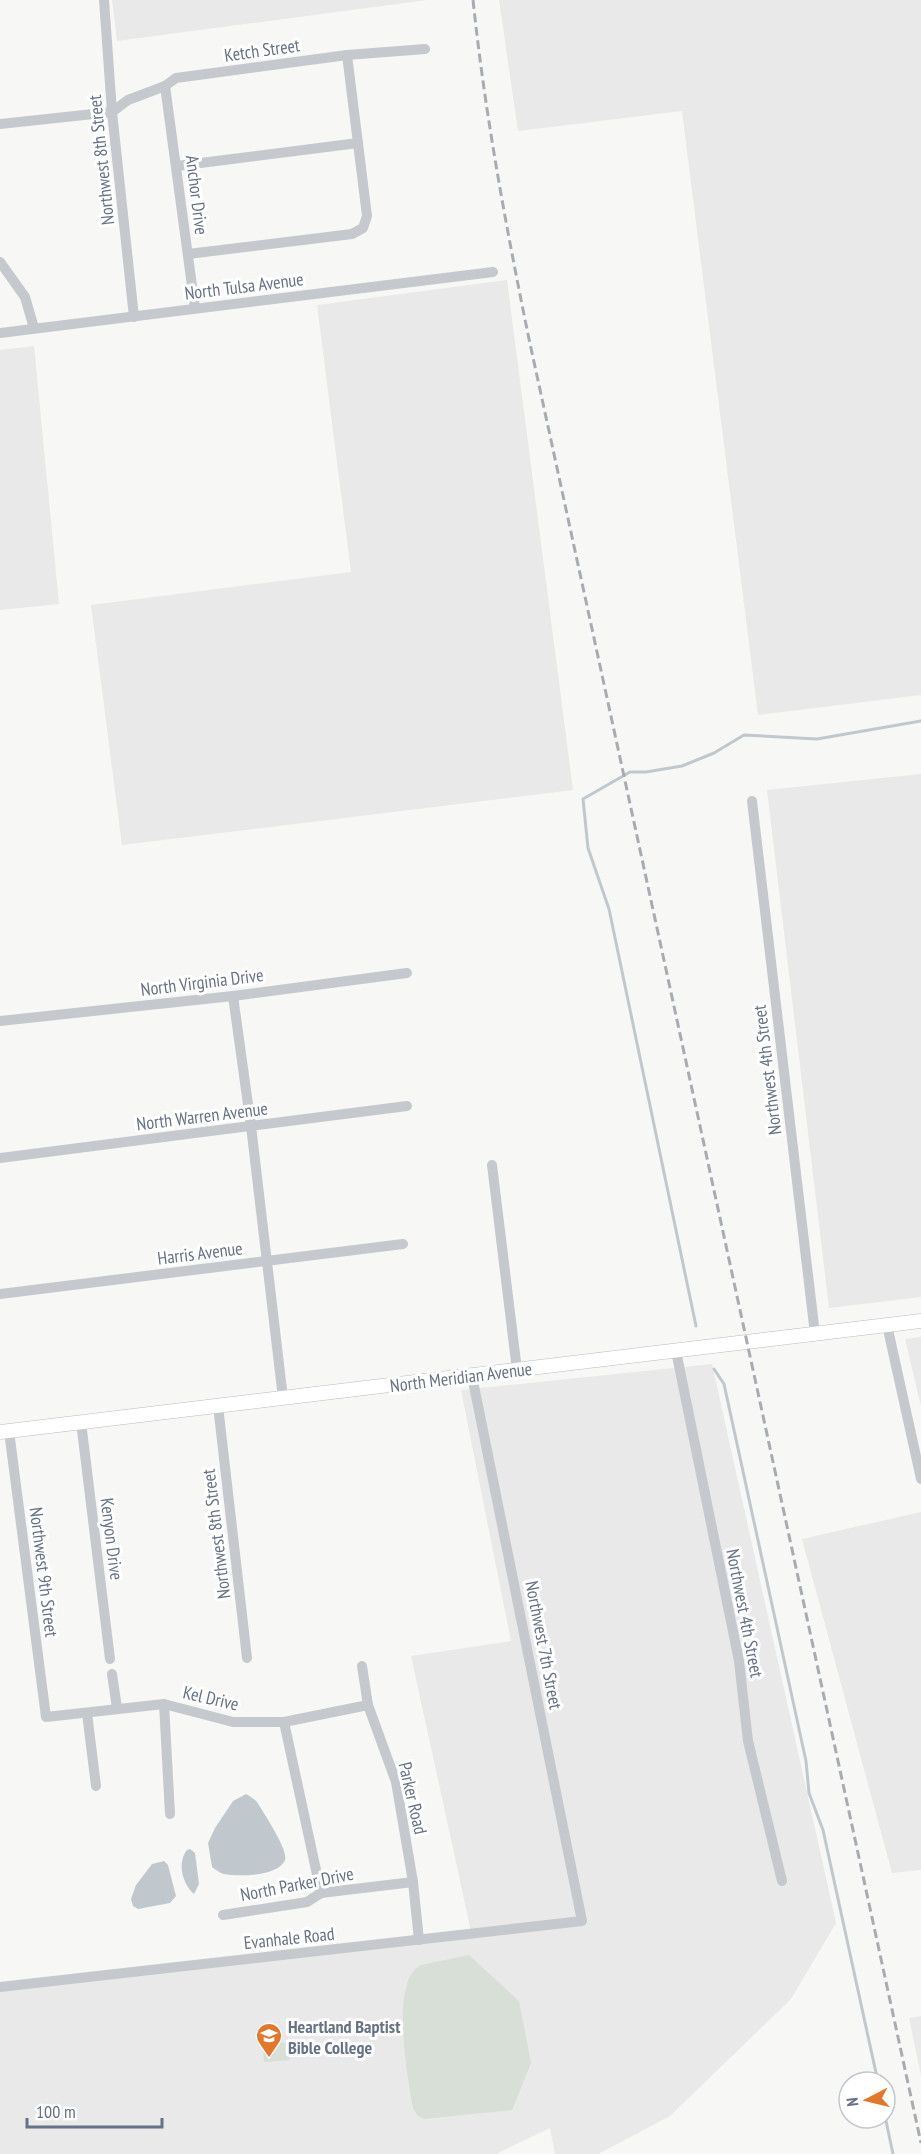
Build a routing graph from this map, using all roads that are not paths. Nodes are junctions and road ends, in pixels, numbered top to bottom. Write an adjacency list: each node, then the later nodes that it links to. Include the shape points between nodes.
1 (104, 0): 5 (street, Northwest 8th Street)
2 (425, 49): 3 (street, Ketch Street)
3 (347, 55): 4 (street, Ketch Street, via 176,78); 7 (street)
4 (165, 86): 5 (street, Ketch Street, via 128,100); 8 (street, Anchor Drive)
5 (112, 112): 6 (street); 13 (street, Northwest 8th Street)
6 (0, 124)
7 (358, 143): 8 (street); 9 (street, via 367,216 363,228 352,234)
8 (177, 166): 9 (street, Anchor Drive)
9 (188, 254): 12 (street, Anchor Drive)
10 (0, 262): 14 (street, via 25,297)
11 (493, 272): 12 (street, North Tulsa Avenue)
12 (195, 308): 13 (street, North Tulsa Avenue)
13 (134, 316): 14 (street, North Tulsa Avenue)
14 (34, 328): 15 (street, North Tulsa Avenue)
15 (0, 333)
16 (752, 801): 29 (street, Northwest 4th Street)
17 (407, 973): 18 (street, North Virginia Drive)
18 (233, 996): 19 (street, North Virginia Drive); 21 (street)
19 (0, 1022)
20 (408, 1106): 21 (street, North Warren Avenue)
21 (251, 1126): 22 (street, North Warren Avenue); 25 (street)
22 (0, 1158)
23 (492, 1164): 31 (street)
24 (403, 1244): 25 (street, Harris Avenue)
25 (268, 1261): 26 (street, Harris Avenue); 33 (street)
26 (0, 1294)
27 (921, 1321): 28 (main road, North Meridian Avenue)
28 (887, 1325): 29 (main road, North Meridian Avenue); 37 (street)
29 (815, 1334): 30 (main road, North Meridian Avenue)
30 (675, 1351): 31 (main road, North Meridian Avenue); 50 (street, Northwest 4th Street, via 739,1660 748,1741)
31 (517, 1370): 32 (main road, North Meridian Avenue)
32 (472, 1376): 33 (main road, North Meridian Avenue); 54 (street, Northwest 7th Street)
33 (283, 1398): 34 (main road, North Meridian Avenue)
34 (218, 1406): 35 (main road, North Meridian Avenue); 38 (street, Northwest 8th Street)
35 (81, 1422): 36 (main road, North Meridian Avenue); 39 (street, Kenyon Drive)
36 (5, 1432): 46 (street, Northwest 9th Street)
37 (921, 1479)
38 (247, 1658)
39 (110, 1659)
40 (362, 1666): 43 (street, Parker Road)
41 (112, 1674): 44 (street)
42 (164, 1704): 44 (street, Kel Drive); 47 (street, Kel Drive, via 233,1722); 49 (street)
43 (368, 1705): 47 (street, Kel Drive); 51 (street, Parker Road, via 396,1782)
44 (117, 1708): 45 (street, Kel Drive)
45 (87, 1713): 46 (street, Kel Drive); 48 (street)
46 (46, 1717)
47 (284, 1722): 52 (street)
48 (96, 1786)
49 (170, 1814)
50 (782, 1881)
51 (413, 1882): 52 (street, North Parker Drive); 55 (street, Parker Road)
52 (321, 1893): 53 (street, North Parker Drive, via 307,1902)
53 (223, 1915)
54 (582, 1921): 55 (street, Evanhale Road)
55 (419, 1940): 56 (street, Evanhale Road)
56 (0, 1987)

